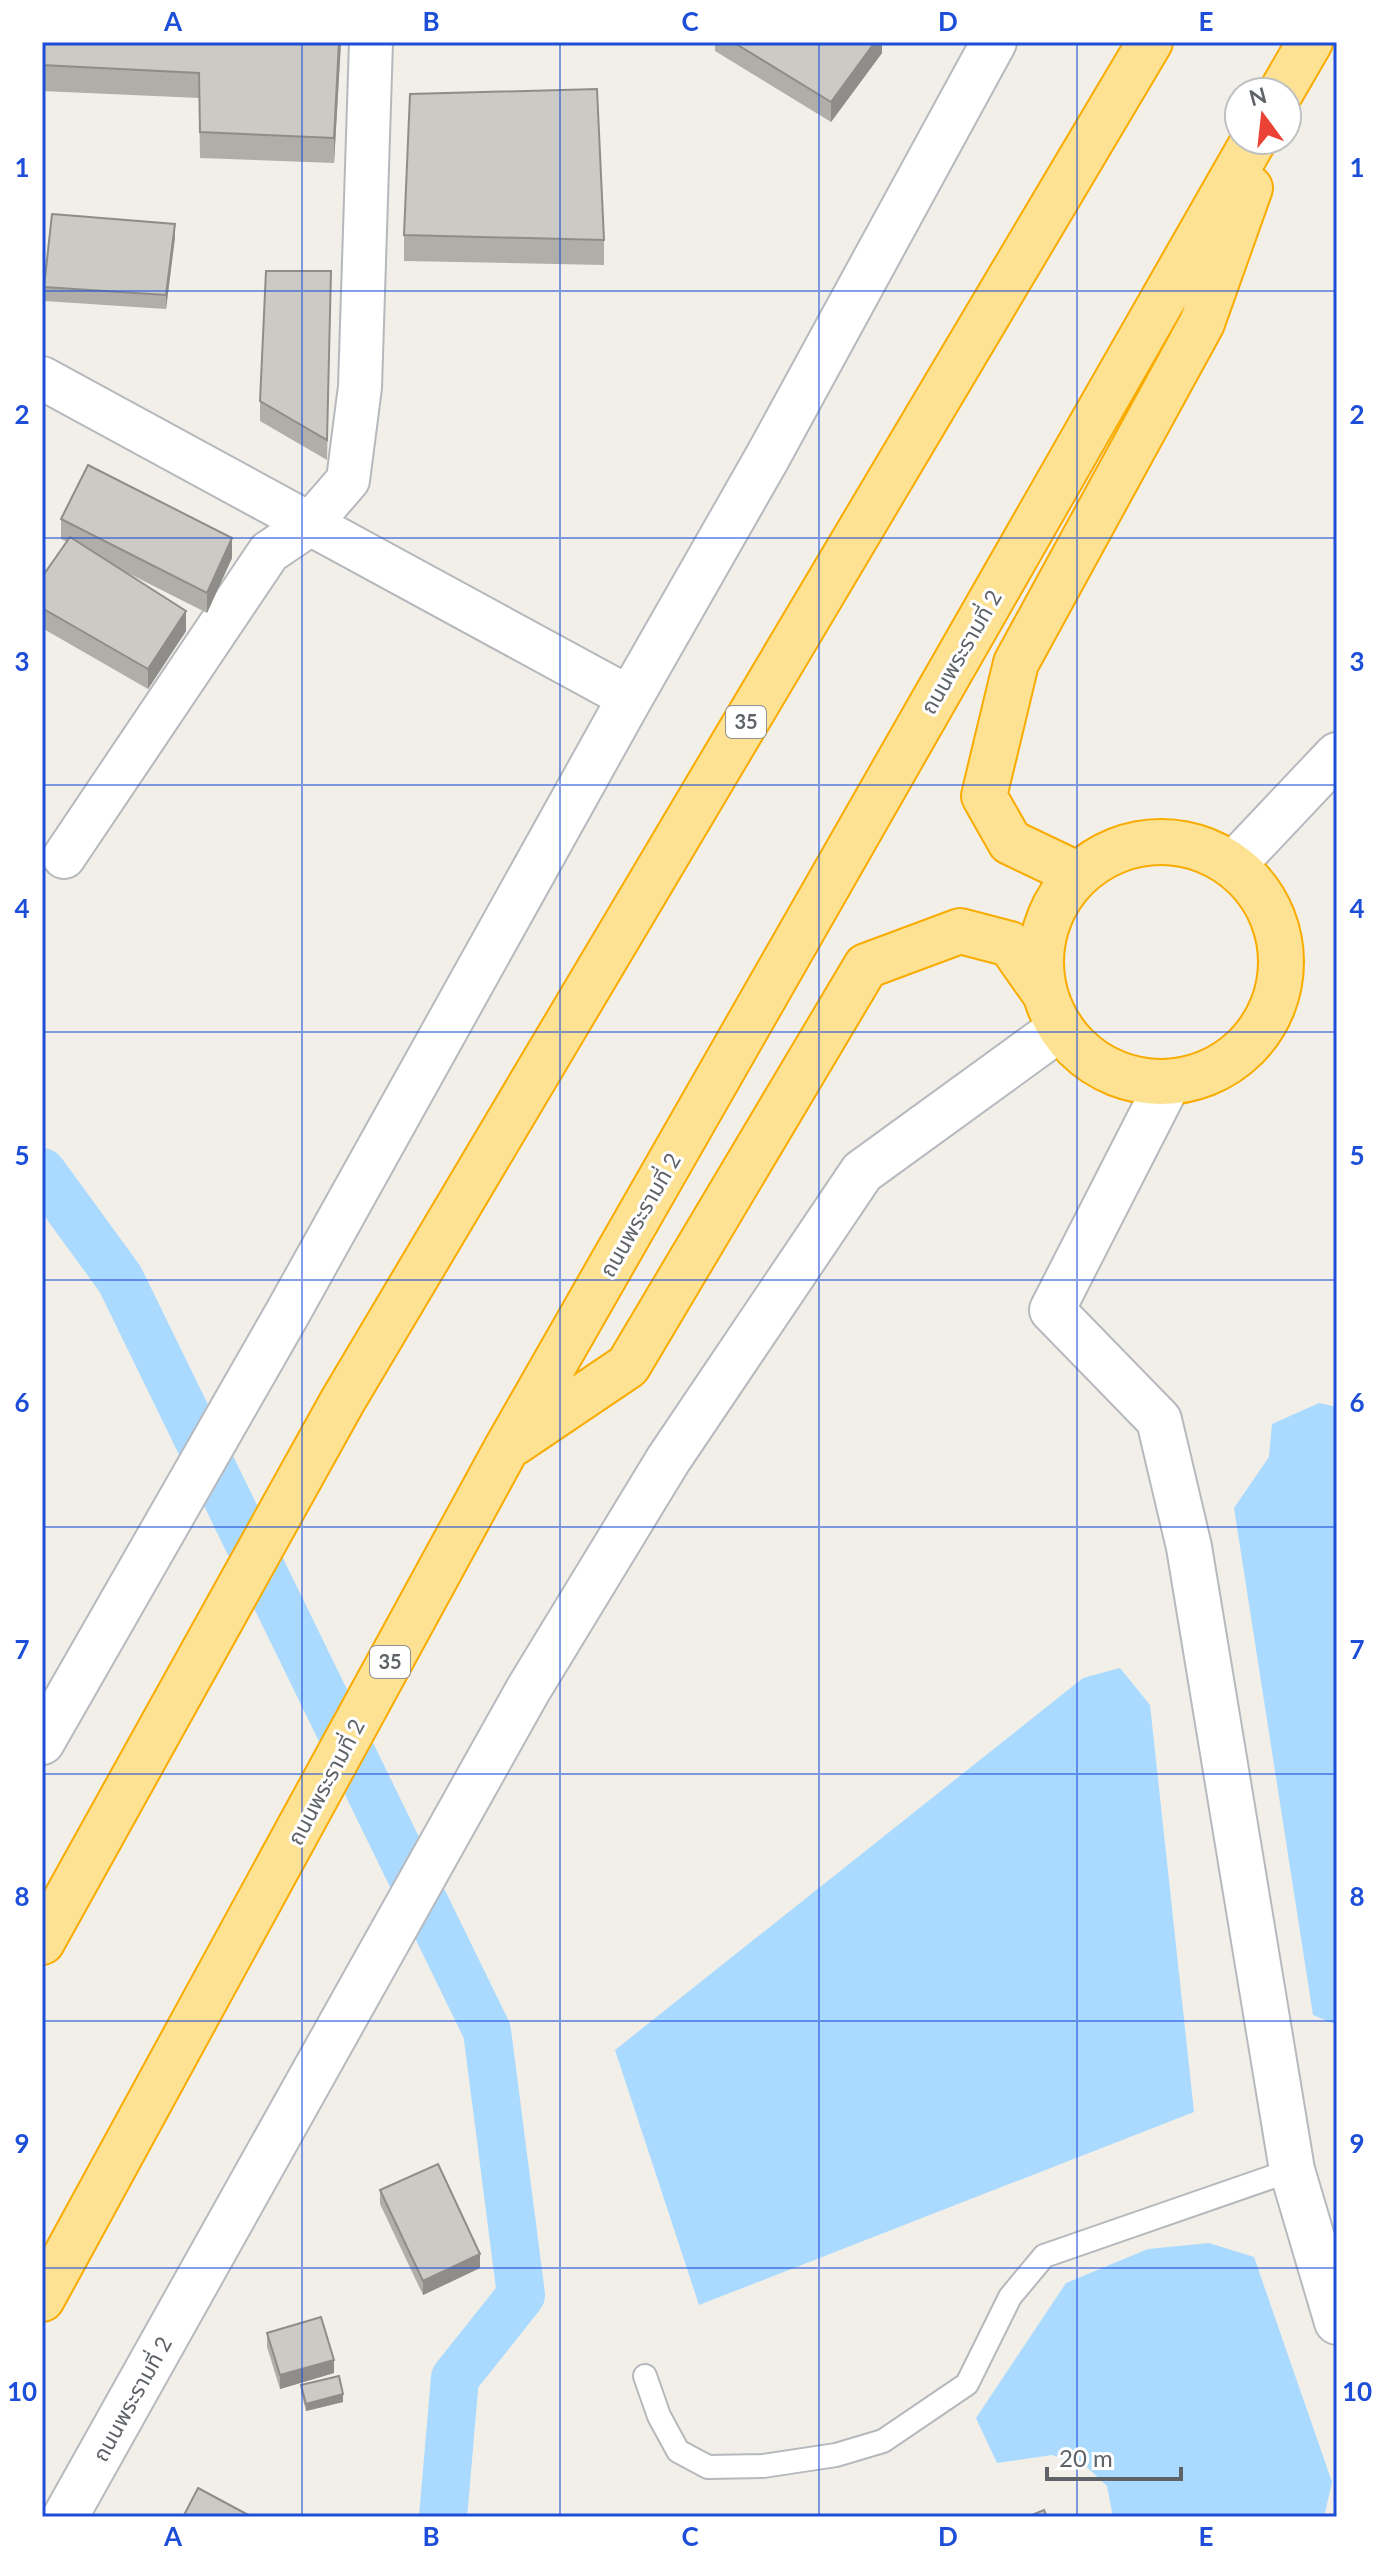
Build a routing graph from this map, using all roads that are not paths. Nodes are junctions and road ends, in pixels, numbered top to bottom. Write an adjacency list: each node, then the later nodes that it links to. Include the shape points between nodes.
1 (371, 42): 9 (street, via 360,387 348,480)
2 (994, 42): 10 (main road)
3 (1150, 42): 19 (highway, 35, via 342,1402)
4 (1310, 42): 5 (highway)
5 (1291, 76)
6 (1245, 156): 17 (highway, ถนนพระรามที่ 2 / 35)
7 (1261, 156): 14 (highway, via 1202,323 1016,663 984,796 1010,842)
8 (42, 378): 9 (street)
9 (309, 525): 10 (street); 12 (street, via 269,552)
10 (630, 698): 18 (main road)
11 (1337, 755): 13 (main road)
12 (64, 857)
13 (1233, 865): 14 (highway, via 1195,846 1153,842 1112,851); 16 (highway, via 1262,896 1279,933 1281,976 1270,1016 1244,1050 1209,1073)
14 (1077, 874): 15 (highway, via 1052,909 1040,949)
15 (1051, 1010): 16 (highway, via 1088,1059 1126,1078); 17 (highway, via 1010,944 960,931 866,966 628,1366); 24 (main road, ถนนพระรามที่ 2, via 862,1172 668,1460 528,1690)
16 (1168, 1083): 20 (main road, via 1052,1310 1159,1420 1189,1547)
17 (506, 1449): 21 (highway, ถนนพระรามที่ 2 / 35)
18 (42, 1742)
19 (42, 1942)
20 (1292, 2170): 22 (main road); 23 (lane, via 1044,2256 1010,2297 967,2384 883,2441 836,2455 763,2466 708,2467 678,2451)
21 (42, 2299)
22 (1337, 2322)
23 (645, 2376)
24 (65, 2517)

